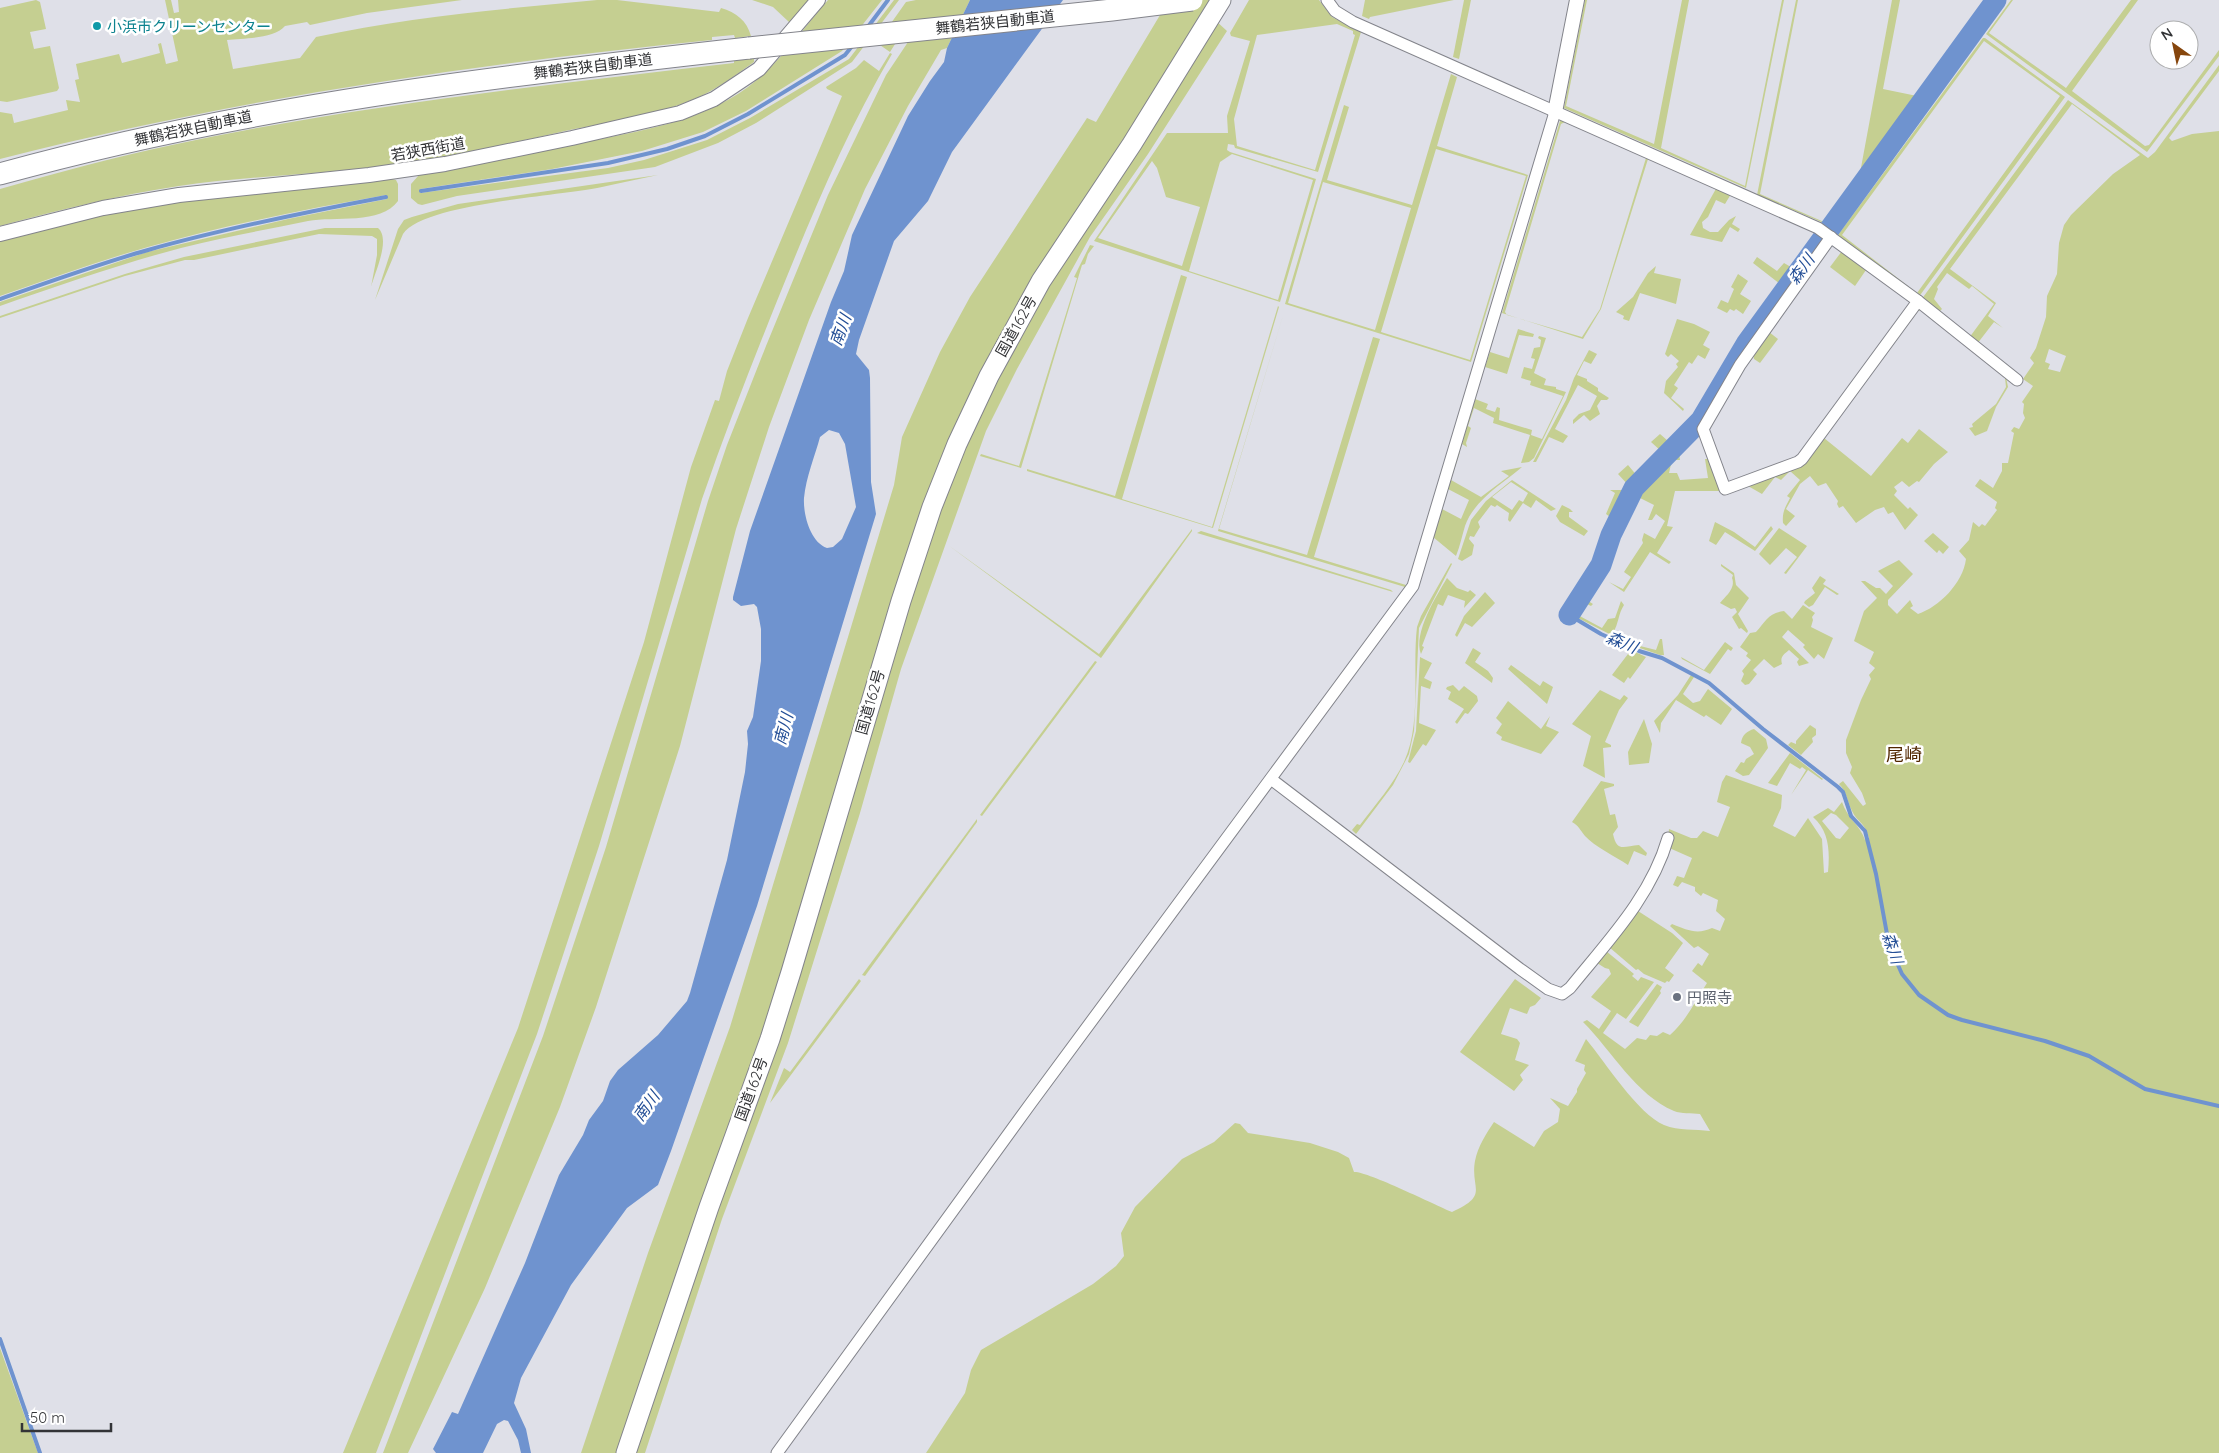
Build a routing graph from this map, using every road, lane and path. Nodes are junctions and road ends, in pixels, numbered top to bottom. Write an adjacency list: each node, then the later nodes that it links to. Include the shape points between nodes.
1 (818, 0): 8 (street, 若狭西街道, via 759,69 714,99 680,113 445,164 370,175 179,194 84,212)
2 (1192, 0): 7 (highway, 舞鶴若狭自動車道, bridge, via 506,76 325,102 171,132)
3 (1221, 0): 14 (highway, 国道162号, via 1132,144 1041,281 993,368 957,444 901,602 775,1022)
4 (1327, 0): 6 (street, via 1336,11 1353,22)
5 (1577, 0): 6 (street)
6 (1555, 112): 9 (street); 12 (street, via 1413,586)
7 (0, 174)
8 (0, 234)
9 (1828, 234): 10 (street); 10 (street, via 1785,294 1703,429 1725,489 1802,459)
10 (1918, 301): 11 (street)
11 (2016, 380)
12 (1271, 779): 13 (street, via 1548,989 1562,994 1635,906); 15 (street)
13 (1668, 838)
14 (626, 1453)
15 (777, 1453)

